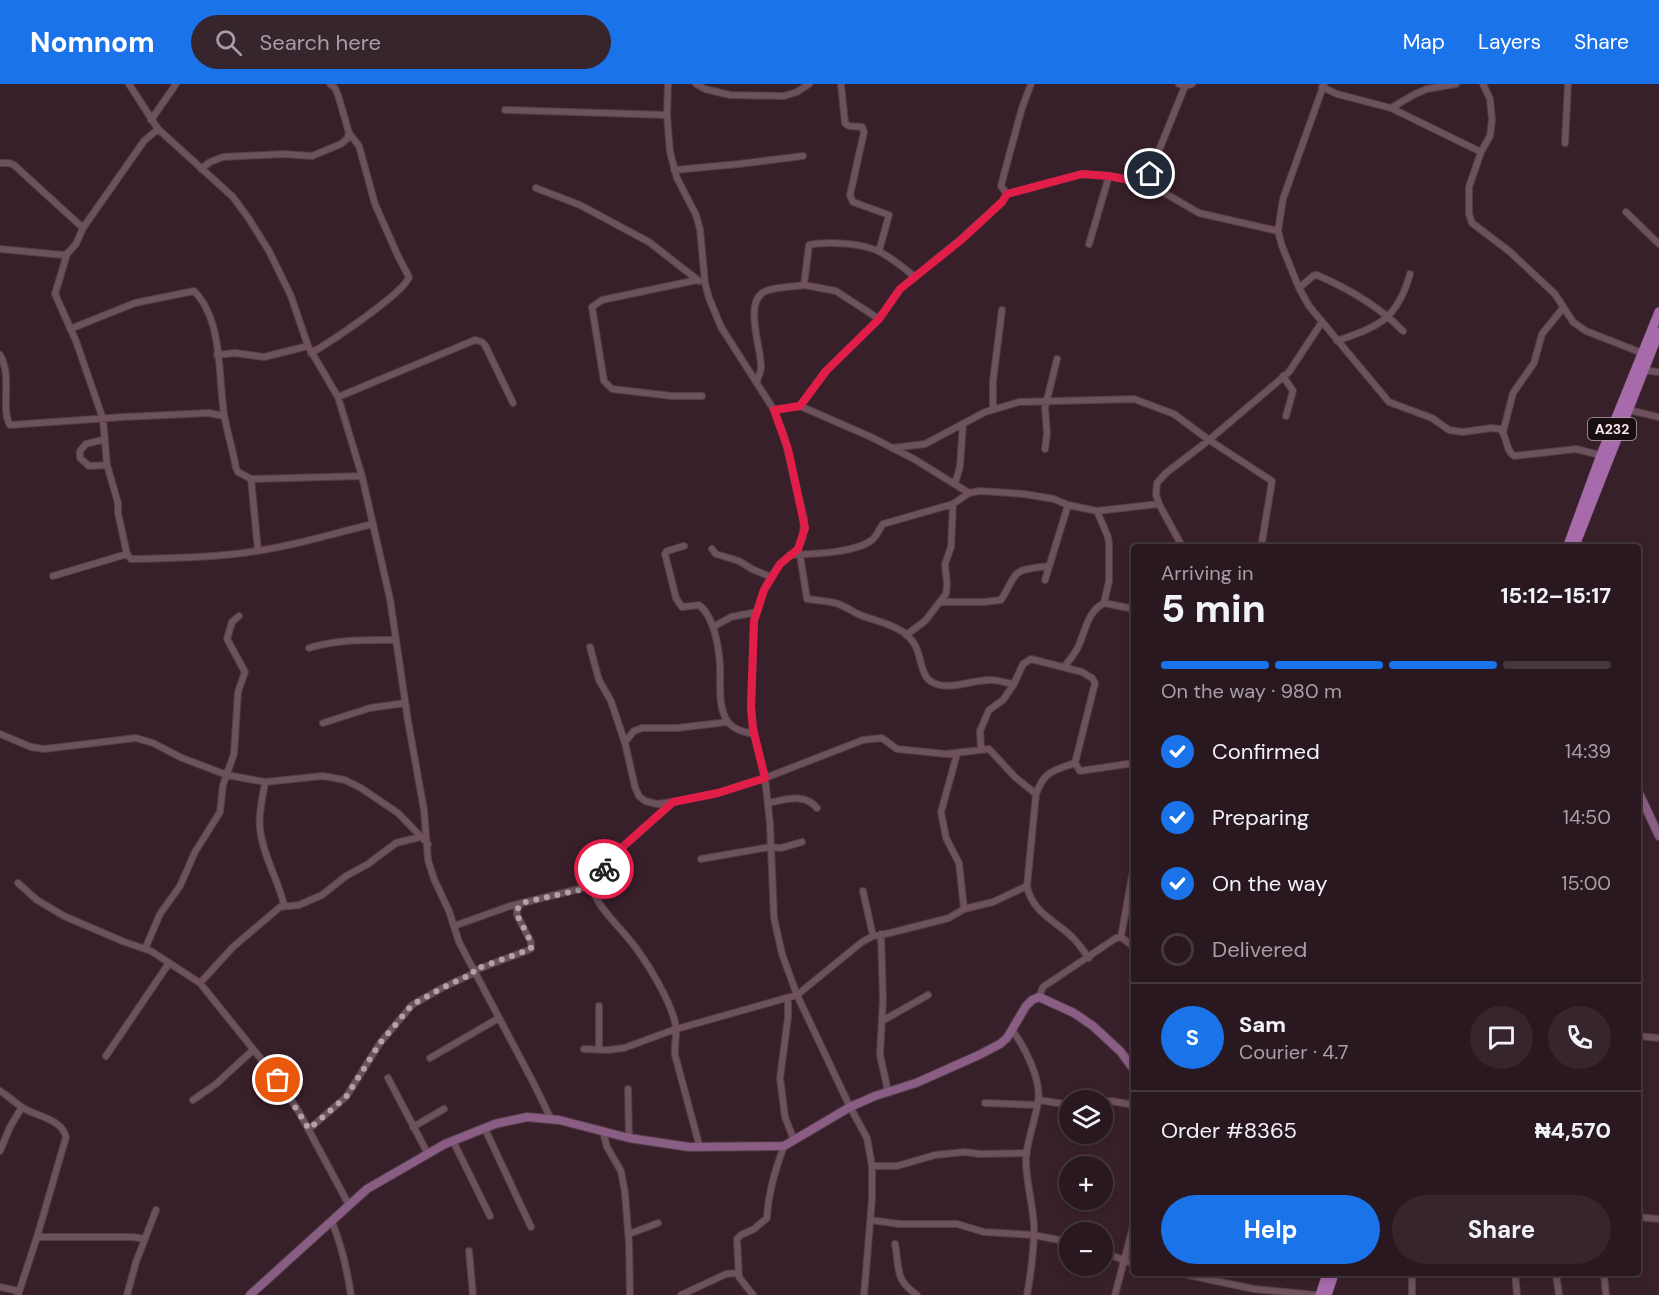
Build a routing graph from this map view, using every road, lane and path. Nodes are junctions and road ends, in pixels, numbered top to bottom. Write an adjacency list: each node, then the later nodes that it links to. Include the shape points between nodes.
1 (129, 84): 19 (street)
2 (176, 84): 19 (street)
3 (330, 84): 21 (street, via 338,95)
4 (668, 84): 18 (street)
5 (696, 84): 6 (street, via 729,95 784,96)
6 (809, 84)
7 (841, 84): 38 (street, via 845,123 862,127 864,132 850,199 890,215)
8 (1031, 84): 31 (street, via 1001,186)
9 (1192, 84): 14 (street)
10 (1314, 84): 15 (street)
11 (1456, 84): 16 (street, via 1427,89)
12 (1483, 84): 23 (street, via 1490,99 1492,120 1490,136)
13 (1568, 84): 22 (street)
14 (1182, 85): 29 (street)
15 (1323, 85): 16 (street, via 1337,94); 34 (street, via 1283,199)
16 (1391, 108): 23 (street)
17 (505, 110): 18 (street)
18 (667, 116): 27 (street)
19 (151, 120): 20 (street)
20 (158, 129): 26 (street); 33 (street, via 144,141)
21 (349, 133): 26 (street, via 341,144 312,156 223,158); 57 (street, via 359,146 375,204 409,277 389,300)
22 (1565, 143)
23 (1481, 152): 46 (street, via 1469,187 1470,219 1555,294)
24 (802, 156): 27 (street)
25 (0, 164): 33 (street, via 15,165)
26 (201, 169): 56 (street, via 233,197 269,251 291,296)
27 (674, 170): 43 (street, via 700,229)
28 (1109, 176): 29 (street); 31 (street, via 1082,174); 35 (street)
29 (1149, 184): 34 (street, via 1199,213)
30 (536, 188): 42 (street, via 650,242)
31 (1007, 194): 41 (street, via 994,210)
32 (1626, 212): 36 (street)
33 (83, 228): 39 (street)
34 (1278, 231): 45 (street)
35 (1089, 244)
36 (1659, 244)
37 (0, 249): 39 (street)
38 (879, 251): 41 (street); 44 (street, via 811,244)
39 (68, 254): 52 (street, via 55,294)
40 (1410, 274): 49 (street)
41 (915, 277): 50 (street, via 900,289)
42 (697, 280): 43 (street); 66 (street, via 602,300 592,307 604,381 612,389)
43 (705, 283): 65 (street, via 721,327)
44 (804, 285): 50 (street, via 836,291); 65 (street, via 768,290 758,299 754,308 761,367)
45 (1299, 288): 49 (street, via 1317,275); 51 (street)
46 (1563, 308): 58 (street, via 1586,331); 79 (street, via 1542,334 1534,363 1513,393)
47 (1002, 310): 71 (street)
48 (1659, 312): 58 (main road, A232)
49 (1389, 316): 53 (street); 55 (street, via 1365,331)
50 (879, 319): 70 (street, via 826,371)
51 (1322, 322): 55 (street); 64 (street, via 1289,372)
52 (70, 329): 60 (street, via 135,303 194,291 212,318); 77 (street)
53 (1403, 331)
54 (1659, 332): 62 (main road, A232)
55 (1337, 341): 79 (street, via 1389,402 1431,418 1449,430 1496,428)
56 (308, 346): 57 (street); 60 (street, via 264,357)
57 (311, 353): 67 (street)
58 (1642, 353): 62 (main road, A232)
59 (0, 355): 77 (street, via 5,378 0,409 10,425)
60 (217, 355): 74 (street)
61 (1057, 359): 68 (street)
62 (1640, 370): 63 (street); 73 (main road, A232); 84 (main road, A232)
63 (1659, 372)
64 (1282, 376): 75 (street, via 1293,391); 81 (street)
65 (757, 381): 72 (street)
66 (702, 396)
67 (338, 397): 69 (street, via 480,340); 86 (street)
68 (1047, 400): 71 (street); 81 (street, via 1134,399 1173,414); 83 (street)
69 (513, 403)
70 (800, 406): 72 (street); 82 (street)
71 (993, 409): 78 (street)
72 (774, 410): 103 (street, via 786,443 805,528 798,549)
73 (1629, 410): 76 (street); 84 (main road, A232)
74 (224, 416): 77 (street, via 209,413); 87 (street, via 236,468)
75 (1286, 416)
76 (1659, 417)
77 (103, 419): 80 (street)
78 (963, 424): 82 (street, via 926,444); 88 (street, via 960,466)
79 (1503, 432): 84 (street, via 1514,456 1576,449)
80 (105, 439): 85 (street); 85 (street, via 86,444 80,458 89,466)
81 (1209, 440): 91 (street, via 1157,483); 96 (street, via 1272,481)
82 (892, 448): 88 (street)
83 (1045, 449)
84 (1604, 456): 97 (main road, A232); 98 (main road, A232)
85 (107, 465): 102 (street)
86 (362, 476): 87 (street); 94 (street)
87 (251, 479): 101 (street)
88 (954, 484): 89 (street)
89 (969, 493): 90 (street); 92 (street, via 1024,494)
90 (953, 504): 104 (street, via 883,524 875,538 864,545); 109 (street, via 951,547 945,564 946,594)
91 (1159, 504): 93 (street); 95 (street)
92 (1068, 505): 93 (street); 105 (street)
93 (1097, 511): 110 (street, via 1108,537 1110,581)
94 (373, 524): 101 (street); 116 (street)
95 (1181, 544)
96 (1263, 544)
97 (1569, 544)
98 (1575, 544)
99 (684, 546): 114 (street, via 665,554 676,598 682,607 701,606)
100 (712, 549): 107 (street)
101 (258, 551): 102 (street, via 215,557 131,559)
102 (127, 554): 106 (street)
103 (790, 555): 104 (street); 107 (street)
104 (800, 555): 115 (street, via 807,599 836,603)
105 (1049, 566): 108 (street); 109 (street, via 1022,569 1013,576 1001,600)
106 (53, 576)
107 (771, 577): 112 (street)
108 (1046, 580)
109 (941, 602): 115 (street, via 926,621)
110 (1104, 603): 111 (street); 119 (street, via 1086,624 1077,649)
111 (1131, 608)
112 (757, 612): 114 (street, via 731,617); 125 (street, via 750,687)
113 (238, 616): 131 (street, via 227,639 245,679 238,692 234,754)
114 (713, 627): 122 (street, via 722,709)
115 (906, 635): 120 (street, via 914,642 926,678 932,682 942,685 992,680)
116 (396, 640): 118 (street, via 347,640); 121 (street)
117 (590, 647): 126 (street)
118 (309, 648)
119 (1065, 666): 120 (street, via 1028,659); 129 (street, via 1082,672 1095,683)
120 (1014, 684): 127 (street, via 1003,700 989,710 980,731)
121 (405, 703): 123 (street, via 370,708); 142 (street)
122 (728, 722): 125 (street, via 736,729); 126 (street, via 642,728 634,731)
123 (323, 723)
124 (0, 734): 131 (street, via 44,749 136,738)
125 (754, 734): 132 (street)
126 (625, 743): 136 (street, via 639,796 651,803)
127 (981, 749): 128 (street); 134 (street, via 991,750)
128 (957, 754): 132 (street, via 897,749 887,740 876,738); 152 (street, via 941,812 946,838 959,863)
129 (1075, 763): 130 (street, via 1080,771); 134 (street, via 1049,772)
130 (1131, 764)
131 (227, 775): 133 (street); 158 (street, via 220,812 180,886 160,914)
132 (765, 778): 136 (street); 137 (street)
133 (265, 782): 140 (street, via 323,776 345,780 398,813); 151 (street, via 260,825 268,864)
134 (1036, 794): 148 (street)
135 (1641, 797): 139 (street)
136 (673, 802): 147 (street, via 618,851)
137 (768, 803): 138 (street, via 802,798); 143 (street)
138 (817, 808)
139 (1659, 836)
140 (420, 837): 142 (street); 151 (street, via 396,843 322,895)
141 (802, 842): 143 (street)
142 (428, 844): 153 (street, via 434,879)
143 (770, 847): 144 (street); 163 (street, via 776,931)
144 (701, 859)
145 (1131, 882): 156 (street)
146 (18, 883): 158 (street, via 64,916)
147 (591, 886): 150 (street); 170 (street, via 597,901 645,960)
148 (1027, 886): 152 (street, via 993,902); 159 (street, via 1031,900 1051,922 1073,937)
149 (863, 891): 155 (street)
150 (521, 903): 153 (street); 161 (street, via 517,915 531,949)
151 (284, 905): 162 (street, via 232,946)
152 (964, 909): 154 (street, via 949,918)
153 (454, 926): 161 (street)
154 (881, 934): 155 (street); 169 (street)
155 (873, 936): 163 (street)
156 (1121, 937): 157 (street); 159 (street)
157 (1131, 944)
158 (145, 949): 160 (street)
159 (1089, 958): 165 (street, via 1043,987)
160 (169, 963): 162 (street); 177 (street)
161 (474, 972): 168 (street); 196 (street, via 412,1005 380,1043 346,1097)
162 (200, 983): 175 (street)
163 (797, 995): 166 (street); 191 (street)
164 (928, 995): 169 (street)
165 (1039, 997): 171 (street, via 1026,1006); 179 (street, via 1093,1026)
166 (788, 998): 170 (street); 199 (street, via 780,1078 785,1118)
167 (598, 1006): 176 (street)
168 (499, 1018): 178 (street); 193 (street)
169 (882, 1021): 183 (street, via 880,1055)
170 (676, 1029): 176 (street, via 624,1048); 202 (street, via 675,1055)
171 (1012, 1030): 183 (street, via 1000,1044 979,1055); 187 (street, via 1032,1066)
172 (1641, 1036): 173 (street)
173 (1659, 1038)
174 (584, 1049): 176 (street)
175 (253, 1050): 184 (street); 196 (street, via 278,1080)
176 (599, 1050)
177 (106, 1056)
178 (430, 1058)
179 (1131, 1066)
180 (388, 1078): 194 (street)
181 (628, 1089): 198 (street)
182 (0, 1091): 190 (street)
183 (888, 1091): 191 (street)
184 (192, 1100)
185 (1113, 1101): 189 (street)
186 (985, 1103): 187 (street)
187 (1038, 1103): 188 (street); 204 (street)
188 (1059, 1104)
189 (1131, 1104)
190 (22, 1107): 203 (street); 219 (street, via 61,1127 66,1137)
191 (850, 1107): 199 (street); 206 (street, via 867,1138)
192 (444, 1109): 194 (street)
193 (551, 1119): 195 (street, via 520,1118); 197 (street)
194 (413, 1127): 205 (street)
195 (485, 1128): 200 (street); 215 (street)
196 (309, 1129): 207 (street)
197 (603, 1132): 198 (street); 216 (street, via 621,1171)
198 (629, 1138): 202 (street)
199 (794, 1140): 201 (street)
200 (453, 1141): 205 (street); 209 (street)
201 (784, 1146): 202 (street); 227 (street, via 776,1166 767,1218 737,1239)
202 (700, 1148)
203 (0, 1152)
204 (1027, 1153): 206 (street, via 965,1152 935,1155 897,1166); 217 (street)
205 (428, 1154): 207 (street, via 381,1179)
206 (872, 1166): 212 (street)
207 (349, 1205): 213 (street)
208 (156, 1210): 220 (street)
209 (490, 1216)
210 (1641, 1216): 211 (street)
211 (1659, 1219)
212 (871, 1220): 217 (street, via 957,1224 984,1232); 244 (street)
213 (332, 1222): 238 (street); 239 (street, via 342,1245)
214 (658, 1223): 216 (street)
215 (531, 1227)
216 (629, 1234): 241 (street)
217 (1033, 1235): 221 (street); 246 (street)
218 (1131, 1235): 225 (street)
219 (37, 1237): 220 (street); 236 (street)
220 (145, 1239): 237 (street)
221 (1059, 1240)
222 (895, 1244): 245 (street, via 900,1280)
223 (469, 1251): 240 (street)
224 (1113, 1256): 225 (street)
225 (1125, 1260): 226 (street); 247 (street)
226 (1131, 1263)
227 (738, 1273): 242 (street, via 726,1274); 243 (street)
228 (1193, 1276): 248 (street, via 1254,1289)
229 (1327, 1276): 248 (main road)
230 (1333, 1276): 249 (main road)
231 (1412, 1276): 250 (street)
232 (1515, 1276): 251 (street)
233 (1556, 1276): 252 (street)
234 (1604, 1276): 253 (street)
235 (0, 1287): 236 (street)
236 (18, 1293)
237 (127, 1295)
238 (250, 1295)
239 (351, 1295)
240 (473, 1295)
241 (630, 1295)
242 (681, 1295)
243 (753, 1295)
244 (864, 1295)
245 (917, 1295)
246 (1027, 1295)
247 (1115, 1295)
248 (1318, 1295)
249 (1327, 1295)
250 (1412, 1295)
251 (1517, 1295)
252 (1559, 1295)
253 (1606, 1295)

